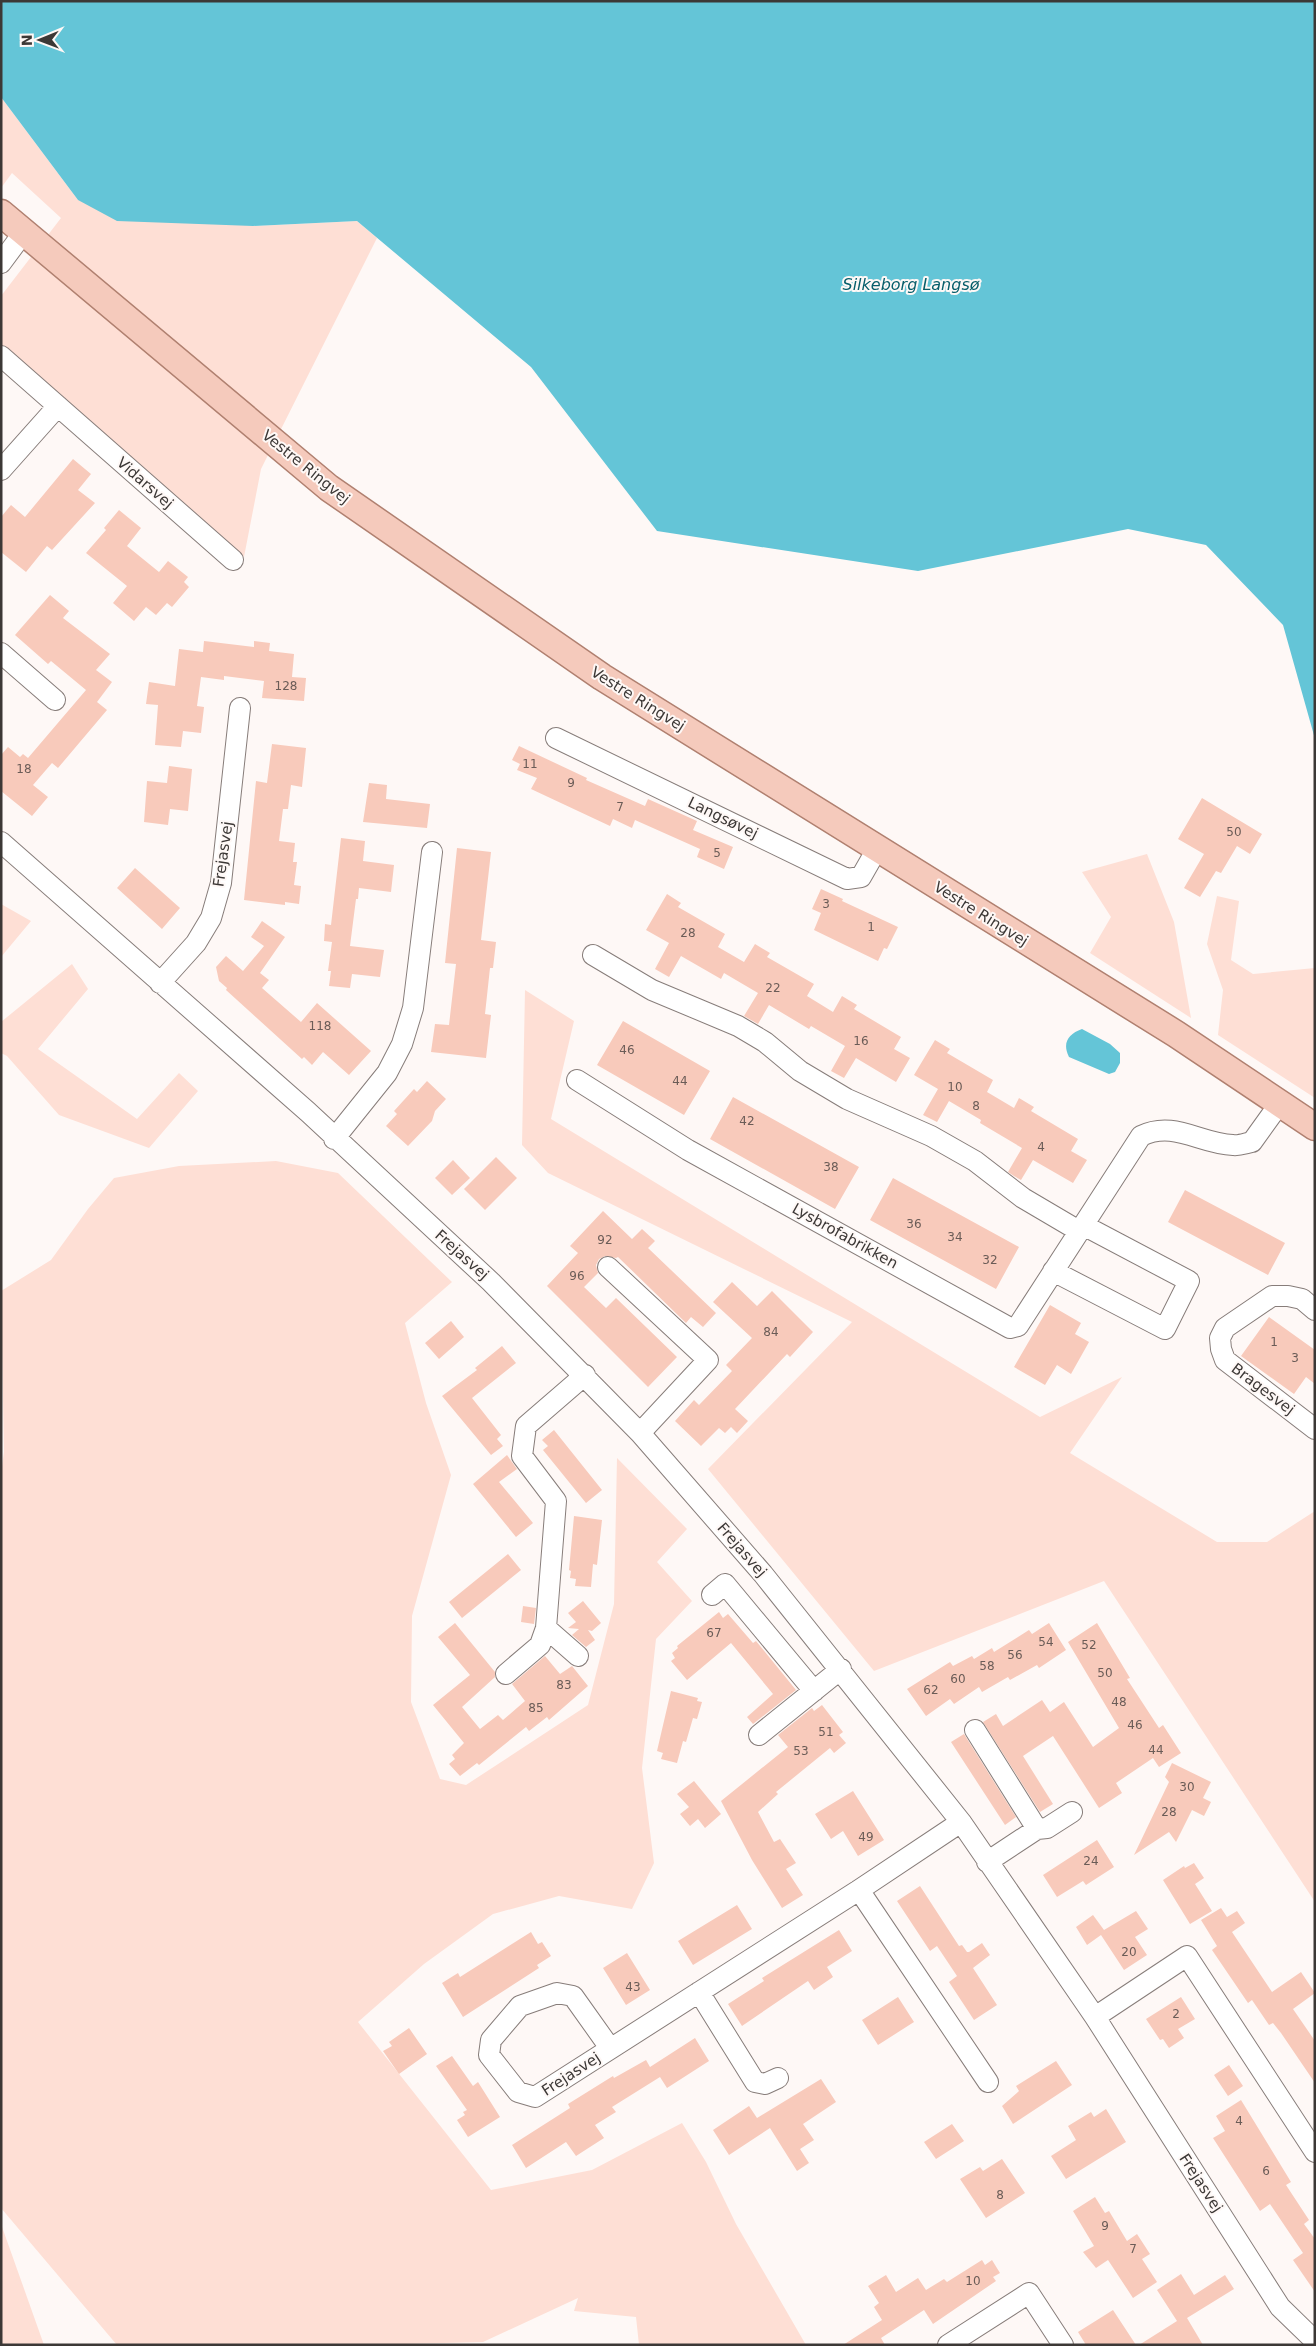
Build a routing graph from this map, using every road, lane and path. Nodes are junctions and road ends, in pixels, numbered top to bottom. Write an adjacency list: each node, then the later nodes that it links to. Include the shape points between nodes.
1 (2, 215): 2 (main road, Vestre Ringvej)
2 (24, 232): 3 (street); 13 (main road, Vestre Ringvej, via 329,488 602,677)
3 (1, 263)
4 (1, 356): 5 (street, Vidarsvej)
5 (58, 406): 6 (street); 7 (street, Vidarsvej)
6 (1, 470)
7 (233, 560)
8 (1, 653): 9 (street)
9 (55, 700)
10 (240, 708): 16 (street, Frejasvej, via 221,883 211,918 196,943)
11 (556, 738): 13 (street, Langsøvej, via 847,879 861,877)
12 (1, 842): 16 (street, Frejasvej)
13 (877, 849): 18 (main road, Vestre Ringvej, via 1176,1034)
14 (432, 852): 20 (street, via 413,1008 402,1044 387,1073)
15 (592, 955): 21 (street, via 652,990 738,1026 765,1042 800,1071 846,1099 931,1136 975,1161 1023,1198)
16 (160, 983): 20 (street, Frejasvej, via 308,1112)
17 (577, 1080): 23 (street, Lysbrofabrikken, via 688,1150 1010,1328 1018,1326)
18 (1280, 1103): 19 (main road, Vestre Ringvej); 21 (street, Lysbrofabrikken, via 1252,1142 1233,1145 1173,1131 1154,1130 1141,1136)
19 (1315, 1127)
20 (334, 1139): 25 (street, Frejasvej, via 491,1282)
21 (1081, 1228): 23 (street, Lysbrofabrikken); 23 (street, via 1189,1281 1165,1329)
22 (608, 1267): 27 (street, via 708,1360)
23 (1053, 1271)
24 (1315, 1310): 26 (street, Bragesvej, via 1302,1299 1272,1296 1224,1328 1220,1338 1226,1360)
25 (585, 1376): 27 (street, Frejasvej); 29 (street, via 526,1426 522,1456 556,1501)
26 (1315, 1429)
27 (640, 1433): 31 (street, Frejasvej)
28 (712, 1595): 33 (street, via 725,1584)
29 (546, 1628): 30 (street); 32 (street, via 540,1645)
30 (578, 1656)
31 (841, 1669): 33 (street); 37 (street, Frejasvej)
32 (506, 1674)
33 (814, 1691): 35 (street)
34 (975, 1730): 38 (street)
35 (760, 1735)
36 (1072, 1812): 38 (street, via 1047,1828)
37 (962, 1822): 39 (street, Frejasvej); 40 (street, Frejasvej)
38 (1037, 1829): 39 (street)
39 (987, 1862): 42 (street, Frejasvej)
40 (859, 1890): 41 (street, Frejasvej); 45 (street)
41 (700, 1992): 43 (street, Frejasvej); 44 (street, via 755,2082 765,2084)
42 (1095, 2017): 46 (street, via 1187,1956); 47 (street, Frejasvej, via 1280,2307)
43 (610, 2048): 43 (street, Frejasvej, via 572,1996 557,1993 520,2006 491,2040 489,2054 518,2092 535,2097)
44 (778, 2078)
45 (988, 2082)
46 (1315, 2152)
47 (1315, 2341)
48 (948, 2345): 49 (street, via 1029,2293)
49 (1063, 2345)

